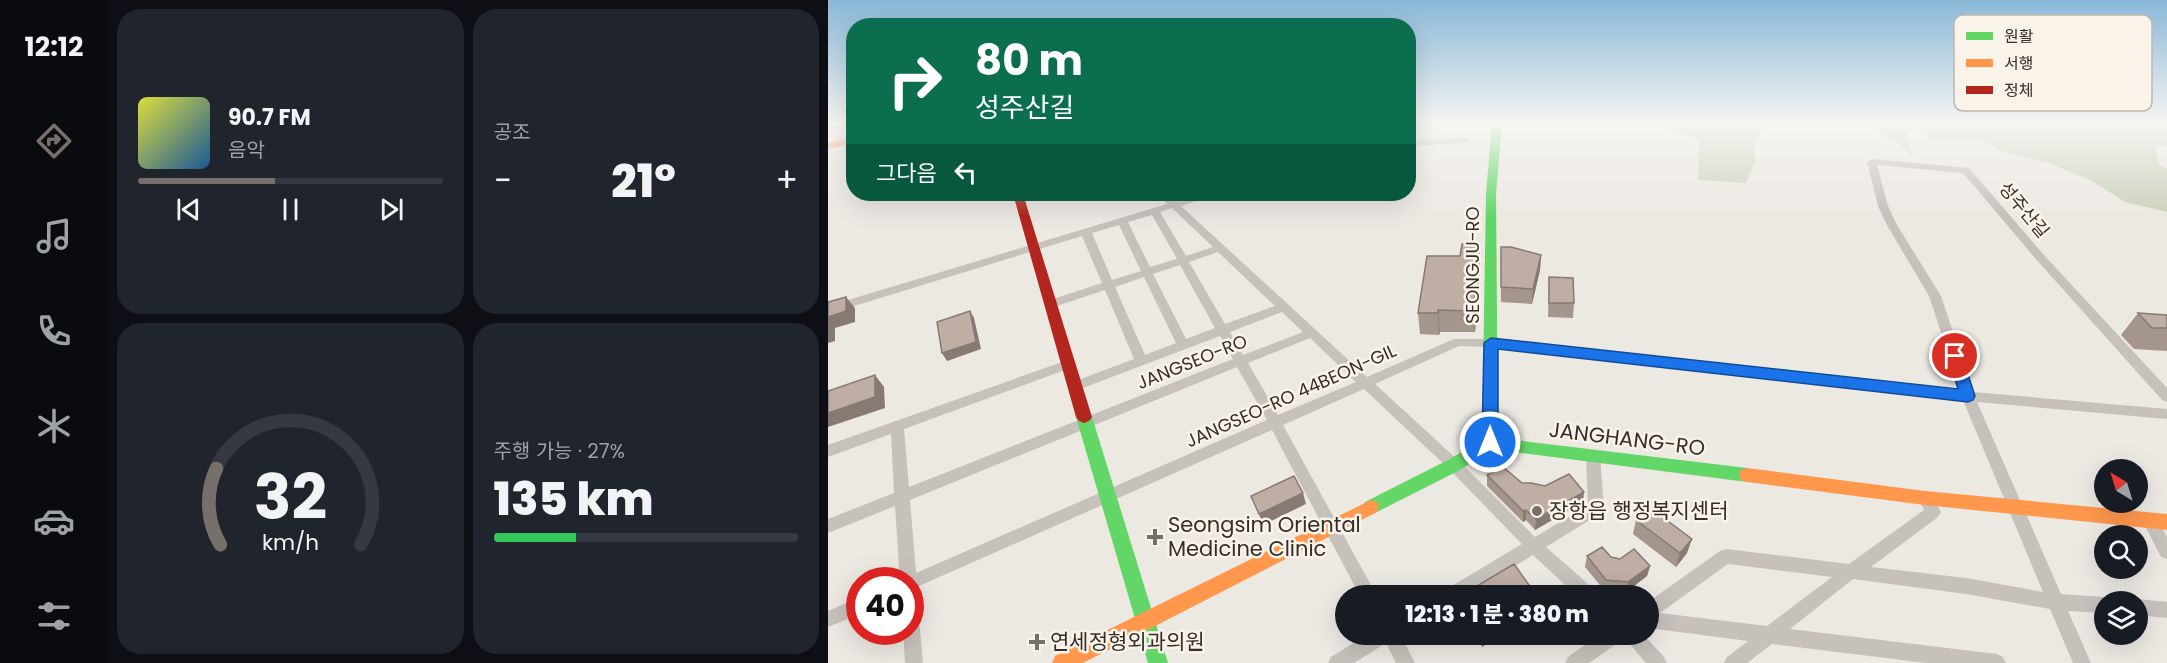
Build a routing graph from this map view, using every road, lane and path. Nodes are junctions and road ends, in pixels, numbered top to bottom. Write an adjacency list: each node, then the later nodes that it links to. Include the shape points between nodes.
1 (1494, 154): 19 (street, SEONGJU-RO)
2 (1020, 201): 9 (street)
3 (1170, 201): 5 (street)
4 (1187, 201): 5 (street)
5 (1174, 205): 6 (street); 10 (street)
6 (1155, 211): 7 (street); 11 (street)
7 (1122, 221): 8 (street); 12 (street)
8 (1086, 232): 9 (street); 13 (street)
9 (1034, 248): 14 (street); 16 (street)
10 (1220, 248): 11 (street); 15 (street)
11 (1182, 261): 12 (street); 17 (street)
12 (1147, 272): 13 (street); 20 (street)
13 (1108, 285): 14 (street); 21 (street)
14 (1050, 304): 23 (street)
15 (1283, 307): 17 (street); 18 (street)
16 (828, 310)
17 (1222, 330): 20 (street); 22 (street)
18 (1311, 333): 22 (street, JANGSEO-RO); 24 (street)
19 (1491, 343): 24 (street, JANGSEO-RO 44BEON-GIL, via 1458,342); 26 (street); 32 (street, SEONGJU-RO)
20 (1183, 345): 21 (street)
21 (1141, 361): 25 (street)
22 (1240, 362): 29 (street, JANGSEO-RO); 30 (street)
23 (1069, 364): 25 (street); 31 (street)
24 (1365, 384): 30 (street, JANGSEO-RO 44BEON-GIL); 35 (street)
25 (1075, 386): 29 (street)
26 (1968, 396): 27 (street, 성주산길, via 1935,296 1892,225 1872,162 1966,170); 28 (street); 39 (street, 성주산길)
27 (2167, 397)
28 (2167, 414)
29 (1086, 423): 36 (street); 37 (street, JANGSEO-RO)
30 (1274, 424): 36 (street, JANGSEO-RO 44BEON-GIL); 43 (street)
31 (897, 427): 33 (street); 37 (street)
32 (1490, 442): 34 (street, JANGHANG-RO); 35 (street)
33 (828, 451)
34 (1593, 456): 38 (street, JANGHANG-RO); 44 (street, via 1596,508)
35 (1454, 465): 43 (street); 44 (street)
36 (1109, 495): 48 (street, JANGSEO-RO 44BEON-GIL); 57 (street)
37 (902, 496): 42 (street, JANGSEO-RO); 46 (street)
38 (1925, 498): 39 (street, JANGHANG-RO); 47 (street, via 1933,512)
39 (2014, 506): 40 (street, JANGHANG-RO); 52 (street, 성주산길)
40 (2150, 520): 41 (street, JANGHANG-RO); 45 (street)
41 (2167, 522)
42 (828, 526)
43 (1332, 528): 49 (street); 57 (street)
44 (1534, 546): 50 (street); 51 (street)
45 (2167, 552)
46 (908, 567)
47 (1849, 573): 52 (street, via 1966,586); 53 (street, via 1726,556); 59 (street)
48 (924, 575)
49 (1363, 585)
50 (1469, 585)
51 (1577, 585)
52 (2056, 602): 54 (street); 74 (street, 성주산길)
53 (1659, 604)
54 (2094, 604)
55 (846, 611): 56 (street)
56 (828, 619)
57 (1145, 620): 66 (street); 67 (street)
58 (1659, 621): 59 (street)
59 (1768, 634): 72 (street); 73 (street)
60 (912, 645): 65 (street)
61 (1367, 645): 68 (street)
62 (1396, 645): 69 (street)
63 (1600, 645): 70 (street)
64 (1641, 645): 71 (street)
65 (914, 663)
66 (1062, 663)
67 (1158, 663)
68 (1337, 663)
69 (1406, 663)
70 (1574, 663)
71 (1658, 663)
72 (1732, 663)
73 (1996, 663)
74 (2082, 663)

